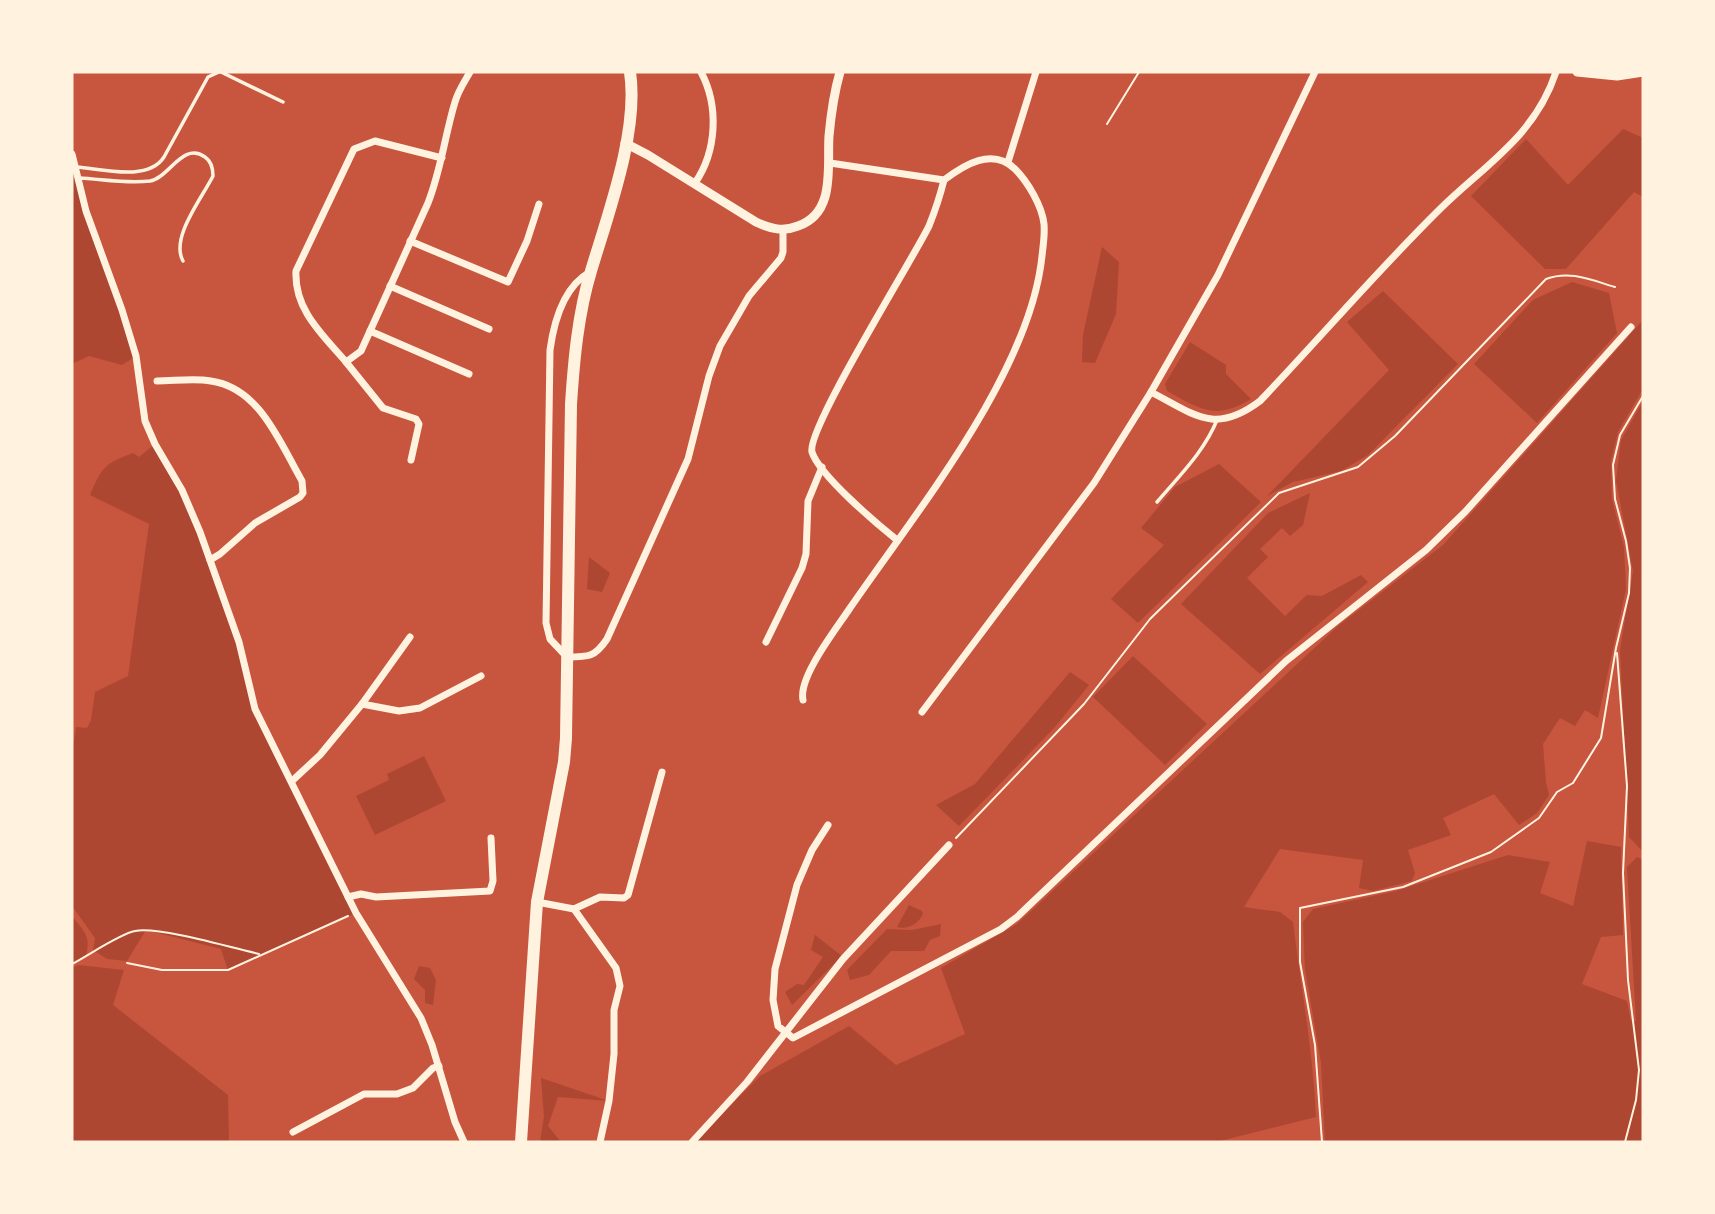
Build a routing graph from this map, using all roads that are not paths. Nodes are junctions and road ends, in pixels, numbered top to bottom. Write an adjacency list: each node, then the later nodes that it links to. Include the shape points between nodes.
1 (220, 72): 11 (lane); 17 (lane, via 208,77 157,166 131,171)
2 (470, 72): 14 (street, via 456,100)
3 (630, 72): 12 (main road, via 633,95)
4 (701, 72): 20 (street, via 712,99 713,119 707,162)
5 (840, 72): 16 (street, via 833,102)
6 (1036, 72): 15 (street)
7 (1315, 72): 33 (street, via 1218,275)
8 (1556, 72): 34 (street, via 1544,102 1516,139 1441,208 1260,401 1245,413)
9 (1577, 72): 10 (street, via 1617,76)
10 (1643, 72)
11 (282, 102)
12 (625, 143): 20 (street); 25 (main road)
13 (72, 154): 17 (street)
14 (442, 158): 23 (street); 30 (street, via 375,141 354,149 296,271 297,292 309,319)
15 (1008, 162): 19 (street, via 981,159 963,165); 38 (street, via 1019,172 1042,217 1044,241 1036,288 1011,356 979,418)
16 (830, 163): 19 (street); 22 (street, via 824,201 817,214)
17 (75, 166): 18 (street)
18 (76, 178): 24 (lane, via 148,181 165,174 185,155 197,153 207,158 212,176 182,233); 39 (street, via 136,356 145,421 183,490)
19 (944, 180): 36 (street, via 929,225 820,423 812,449)
20 (695, 183): 22 (street, via 756,222)
21 (539, 204): 23 (street, via 508,282)
22 (782, 230): 42 (street, via 781,258 749,296 720,346 688,458 607,639 600,650 586,657)
23 (410, 241): 26 (street)
24 (183, 261)
25 (591, 272): 42 (main road, via 571,404); 42 (street, via 578,279 561,307 550,350 546,623 550,639)
26 (390, 286): 28 (street); 29 (street)
27 (1631, 327): 55 (street, via 1426,550 1286,661 1017,917 793,1038)
28 (489, 329)
29 (370, 331): 30 (street, via 361,351); 31 (street)
30 (346, 362): 35 (street, via 383,408 416,419 419,424)
31 (469, 374)
32 (157, 381): 39 (street, via 212,381 242,391 265,416 302,481 300,497 255,523)
33 (1151, 392): 34 (street, via 1201,418); 46 (street, via 1094,483)
34 (1217, 420): 37 (lane, via 1210,438)
35 (411, 460)
36 (821, 467): 38 (street); 41 (street, via 808,501 802,568)
37 (1157, 502)
38 (897, 540): 44 (street, via 829,639 803,685)
39 (209, 560): 48 (street, via 239,642 255,709)
40 (410, 637): 45 (street)
41 (766, 642)
42 (567, 657): 53 (main road, via 564,762)
43 (481, 676): 45 (street, via 420,708 399,711)
44 (803, 701)
45 (362, 704): 48 (street)
46 (922, 712)
47 (662, 772): 54 (street, via 628,895 600,897)
48 (292, 781): 52 (street)
49 (828, 825): 55 (street, via 797,885 775,969 775,1013)
50 (491, 838): 52 (street, via 493,881 489,891)
51 (949, 845): 55 (street, via 866,933)
52 (348, 897): 56 (street, via 421,1018)
53 (537, 902): 54 (street); 59 (main road)
54 (574, 909): 60 (street, via 616,968 620,986 614,1010 609,1101)
55 (785, 1033): 61 (street)
56 (439, 1066): 57 (street, via 413,1088 397,1094 364,1094); 58 (street)
57 (293, 1132)
58 (464, 1142)
59 (521, 1142)
60 (600, 1142)
61 (692, 1142)

